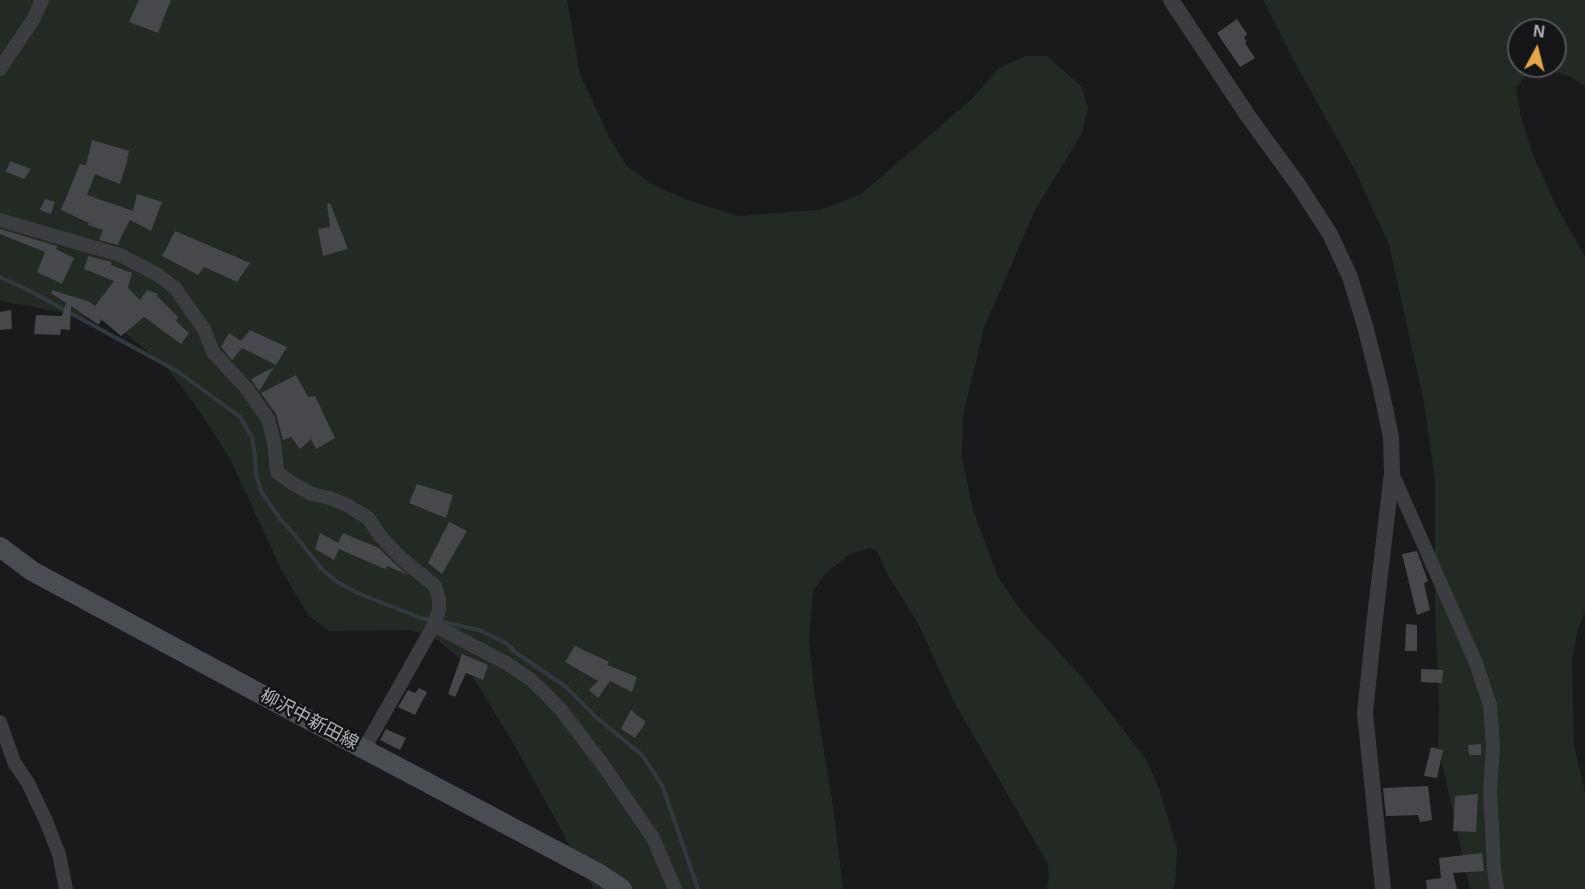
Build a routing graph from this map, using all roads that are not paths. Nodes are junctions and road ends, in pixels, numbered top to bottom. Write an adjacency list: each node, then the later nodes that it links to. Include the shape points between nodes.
1 (42, 0): 3 (street)
2 (1171, 0): 5 (street, via 1299,186 1345,266 1380,385 1391,437)
3 (0, 69)
4 (0, 220): 7 (street, via 120,255 175,288 204,329 213,352 268,419 277,472 312,494 347,505 368,518 396,553 435,586 439,610)
5 (1392, 473): 13 (street, via 1365,713); 14 (street, via 1476,663 1490,705 1491,826)
6 (0, 547): 9 (main road, 柳沢中新田線, via 32,571)
7 (434, 625): 9 (street); 12 (street, via 530,679 562,711 653,838)
8 (0, 722): 10 (street, via 14,762 46,821 59,854)
9 (364, 750): 11 (main road, 柳沢中新田線)
10 (66, 889)
11 (622, 889)
12 (675, 889)
13 (1383, 889)
14 (1497, 889)

